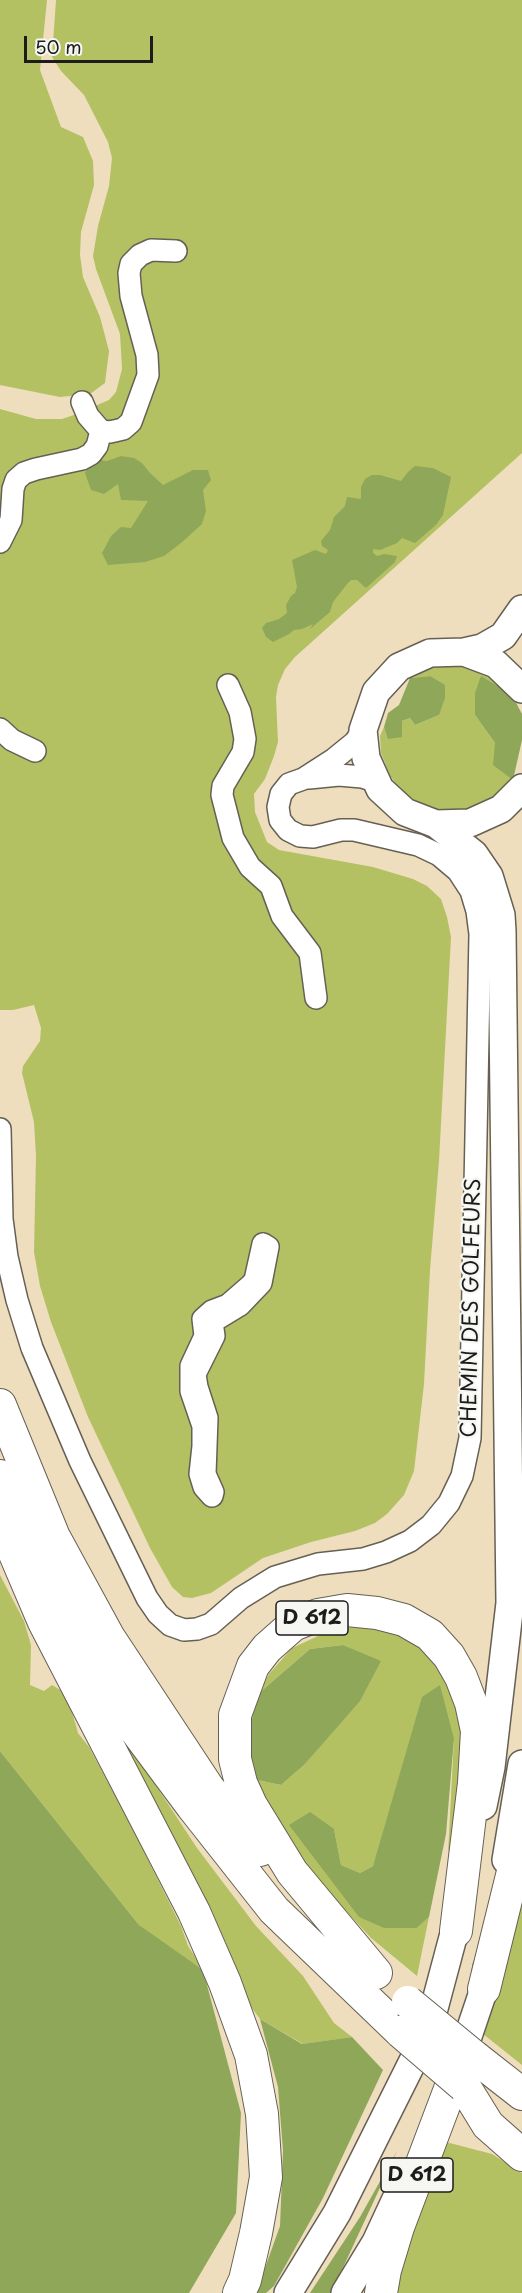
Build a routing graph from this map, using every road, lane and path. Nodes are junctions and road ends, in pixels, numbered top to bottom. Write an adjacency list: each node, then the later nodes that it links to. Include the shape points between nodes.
1 (176, 251): 3 (street, via 151,250 131,264 129,288 147,355 148,375 131,422 123,429)
2 (82, 402): 3 (street)
3 (100, 431): 4 (street, via 91,454 36,469 16,480 11,520)
4 (0, 542)
5 (522, 609): 6 (main road, via 502,636 482,648)
6 (464, 652): 8 (main road, via 496,664); 10 (main road, via 430,653 399,667 376,692)
7 (228, 685): 18 (street, via 240,711 245,739 243,752 223,786 233,838 250,867 271,886 282,916 310,952)
8 (522, 685)
9 (0, 729): 11 (street)
10 (363, 730): 12 (street, CHEMIN DES GOLFEURS, via 355,742); 13 (main road, via 366,758)
11 (35, 751)
12 (303, 779): 13 (street, via 339,775); 19 (street, CHEMIN DES GOLFEURS, via 289,784 281,794 280,820 288,830 313,837 354,830 418,845 458,872 471,891 477,911 480,946 470,1438 462,1476 449,1503 431,1525 386,1552 318,1564 275,1577 241,1598 211,1624 197,1629 184,1630 158,1614 80,1461 29,1338 7,1257)
13 (375, 781): 17 (main road, via 405,812)
14 (522, 788): 17 (main road, via 501,809 470,823)
15 (522, 799): 16 (main road)
16 (522, 815)
17 (436, 824): 26 (main road, via 474,854 489,876 502,931 510,1604 491,1767)
18 (315, 998)
19 (0, 1129)
20 (268, 1246): 20 (street, via 261,1283 240,1305 212,1322 214,1336 195,1374 207,1418 205,1474 212,1497 200,1474 202,1426 191,1391 191,1366 205,1336 203,1319 251,1286 261,1247)
21 (0, 1405): 27 (highway, D 612, via 54,1537 108,1636 156,1709 216,1797 297,1893)
22 (0, 1476): 29 (highway, D 612, bridge, via 80,1640 134,1728 274,1910 401,2032)
23 (0, 1519): 33 (highway, via 44,1622 194,1912 251,2055 262,2114 266,2177)
24 (522, 1764): 28 (main road)
25 (522, 1835): 28 (highway)
26 (456, 1931): 27 (highway, D 612, via 477,1731 461,1677 430,1635 404,1620 347,1610 293,1625 253,1666 235,1715 235,1759 251,1805 292,1872); 34 (main road, via 428,2031 337,2213)
27 (376, 1973): 29 (highway, D 612, bridge)
28 (484, 1989): 29 (main road)
29 (474, 2069): 30 (highway, D 612); 31 (highway, D 612); 32 (highway, D 612, via 488,2125); 35 (main road); 36 (highway, D 612, via 398,2227)
30 (522, 2091)
31 (522, 2130)
32 (522, 2155)
33 (240, 2293)
34 (288, 2293)
35 (345, 2293)
36 (381, 2293)

